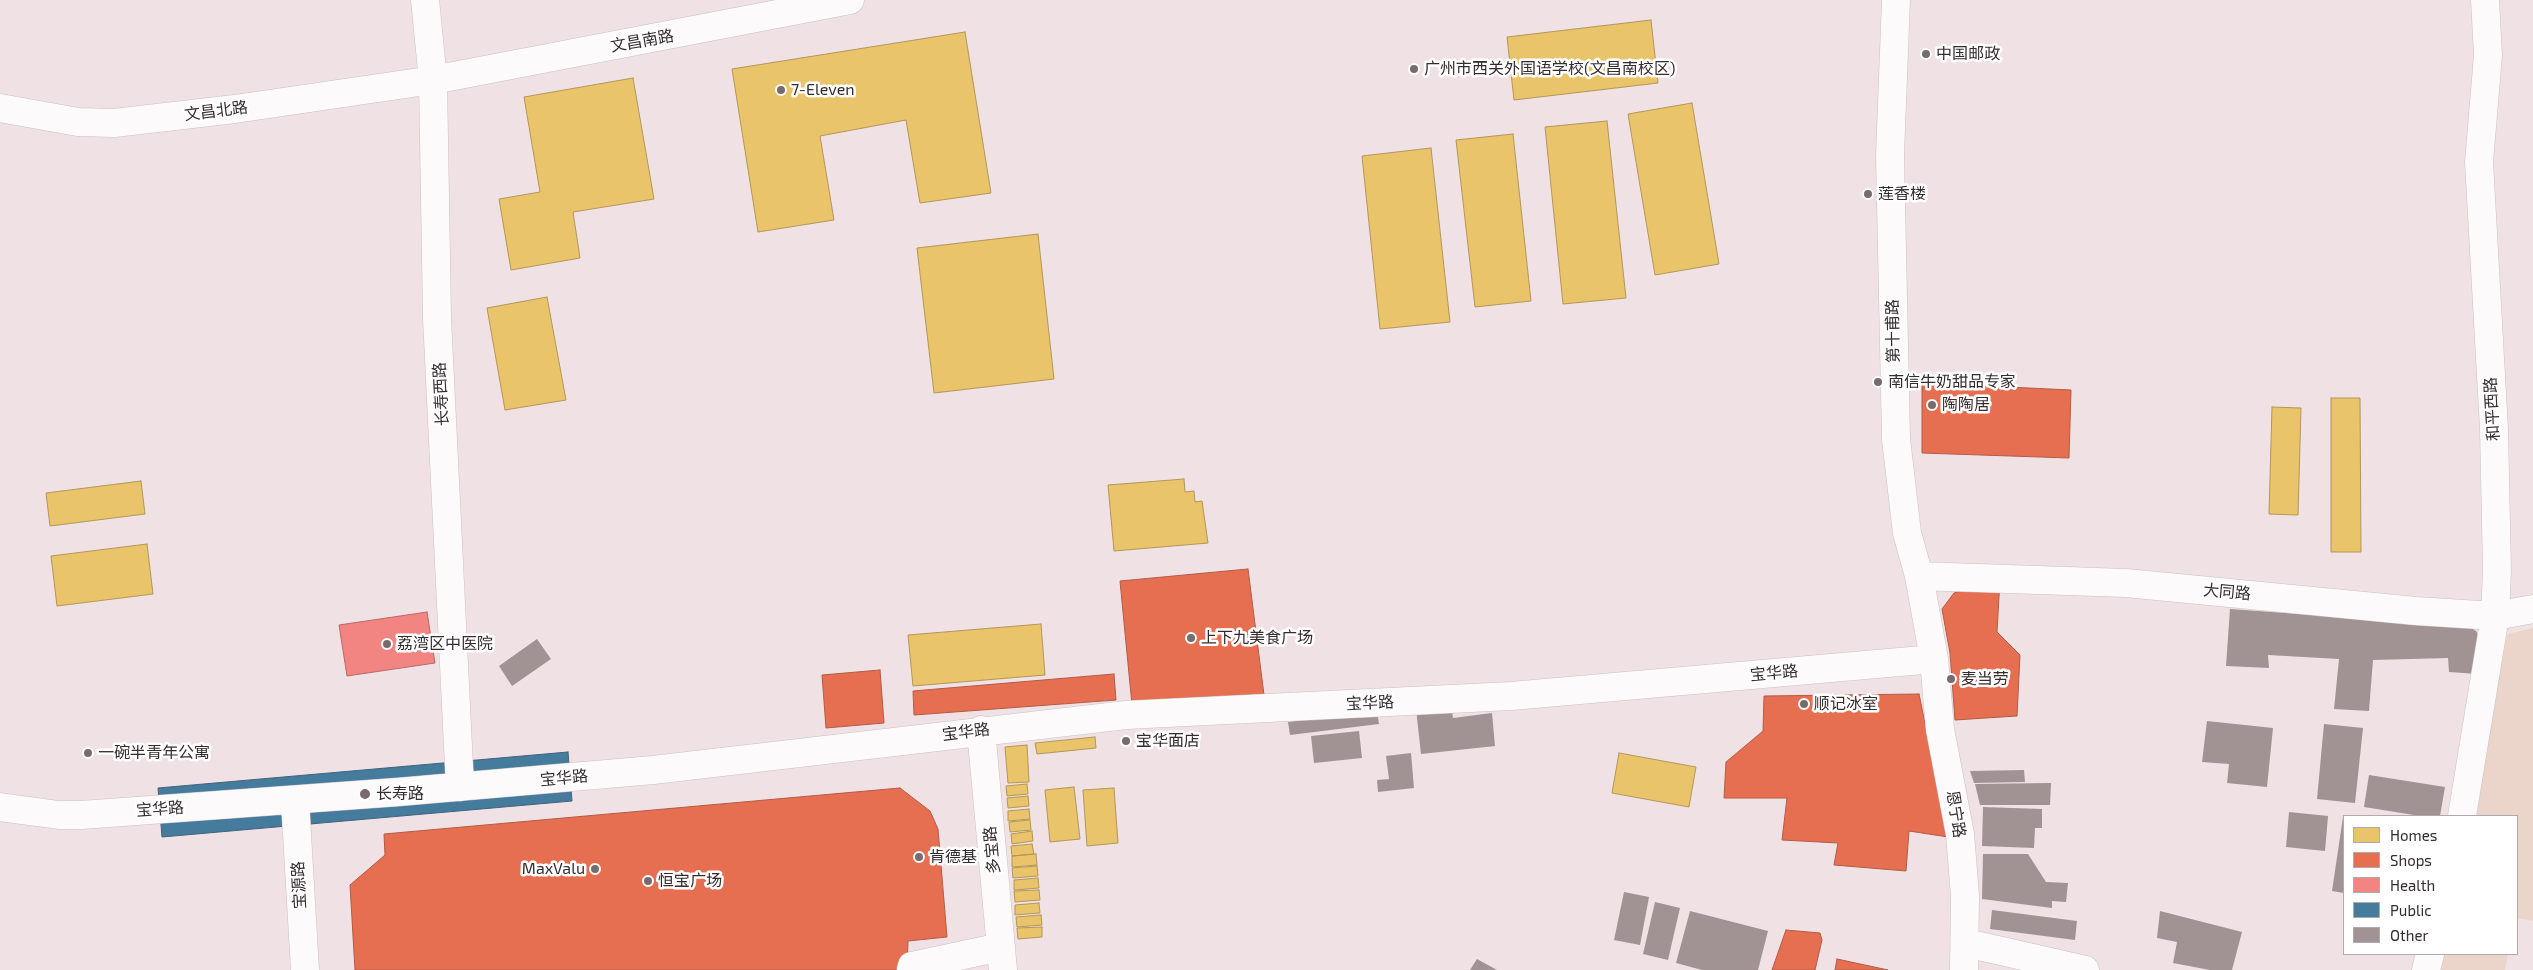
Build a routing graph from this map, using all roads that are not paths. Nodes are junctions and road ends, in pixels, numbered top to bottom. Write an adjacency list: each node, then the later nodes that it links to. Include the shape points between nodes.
1 (425, 0): 5 (street, 长寿西路)
2 (850, 0): 5 (street, 文昌南路)
3 (1896, 0): 7 (street, 第十甫路, via 1890,155 1896,440 1907,534)
4 (2484, 0): 9 (street, 和平西路, via 2488,55 2479,162 2496,488)
5 (433, 80): 6 (street, 文昌北路, via 235,109 114,122 78,122); 12 (street, 长寿西路, via 436,318)
6 (0, 108)
7 (1919, 576): 9 (street, 大同路, via 2126,583); 10 (street, 第十甫路)
8 (2533, 610): 9 (street, 大同路)
9 (2495, 616): 15 (street, 和平西路)
10 (1934, 659): 11 (street, 宝华路, via 1524,695 1158,712); 17 (street, 恩宁路, via 1940,729 1960,834)
11 (981, 730): 12 (street, 宝华路, via 653,770); 18 (street, 多宝路)
12 (460, 787): 13 (street, 宝华路)
13 (295, 800): 14 (street, 宝华路, via 81,815); 19 (street, 宝源路)
14 (0, 807)
15 (2462, 815)
16 (2430, 955): 22 (street)
17 (1965, 957): 21 (street)
18 (1002, 958): 20 (street, via 912,966)
19 (305, 970)
20 (911, 970)
21 (2085, 970)
22 (2426, 970)

